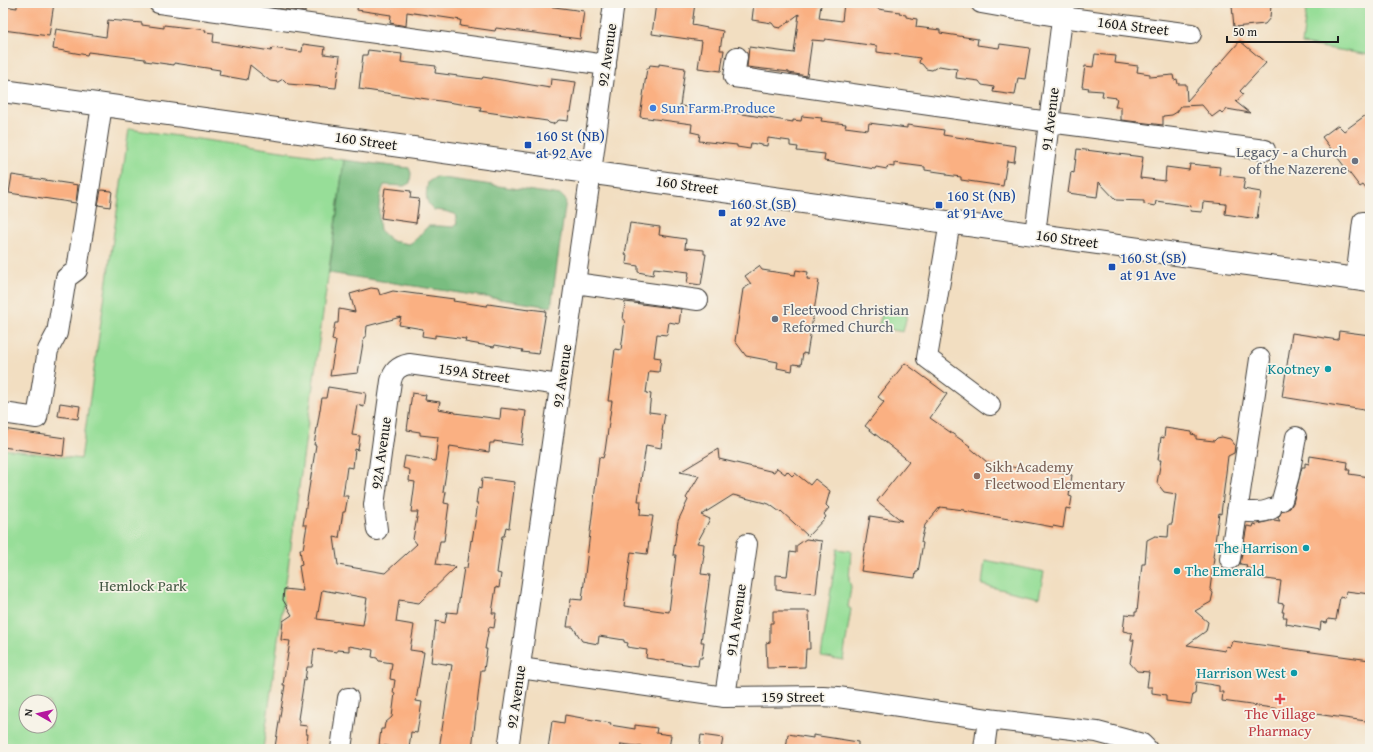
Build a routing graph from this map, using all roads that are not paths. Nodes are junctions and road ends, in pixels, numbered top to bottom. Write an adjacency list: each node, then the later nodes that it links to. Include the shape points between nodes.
1 (159, 3): 7 (street)
2 (614, 3): 7 (street, 92 Avenue)
3 (981, 3): 4 (street, 160A Street)
4 (1063, 10): 5 (street, 160A Street); 10 (street, 91 Avenue)
5 (1191, 34)
6 (737, 57): 10 (street, via 734,77)
7 (606, 65): 12 (street, 92 Avenue)
8 (4, 96): 9 (main road, 160 Street)
9 (102, 105): 12 (main road, 160 Street); 23 (street, via 77,270 66,278 57,333 48,350 37,418)
10 (1049, 122): 11 (street); 15 (street, 91 Avenue)
11 (1265, 150)
12 (591, 172): 13 (main road, 160 Street); 17 (street, 92 Avenue)
13 (950, 222): 15 (main road, 160 Street); 22 (street, via 927,358)
14 (1363, 222): 16 (street)
15 (1035, 234): 16 (main road, 160 Street)
16 (1363, 280)
17 (575, 283): 18 (street); 21 (street, 92 Avenue)
18 (698, 300)
19 (1260, 359): 25 (street)
20 (392, 376): 21 (street, 159A Street, via 403,365 409,364); 26 (street, 92A Avenue, via 374,505)
21 (560, 384): 29 (street, 92 Avenue)
22 (990, 405)
23 (3, 413)
24 (1296, 437): 25 (street, via 1289,475 1276,505 1266,512)
25 (1238, 511): 28 (street)
26 (377, 530)
27 (747, 544): 30 (street, 91A Avenue)
28 (1230, 559)
29 (520, 668): 30 (street, 159 Street); 34 (street, 92 Avenue)
30 (725, 697): 32 (street, 159 Street, via 823,696)
31 (348, 698): 33 (street)
32 (988, 719): 35 (street); 36 (street, 159 Street, via 1097,732 1142,744)
33 (341, 749)
34 (508, 749)
35 (984, 749)
36 (1147, 749)

